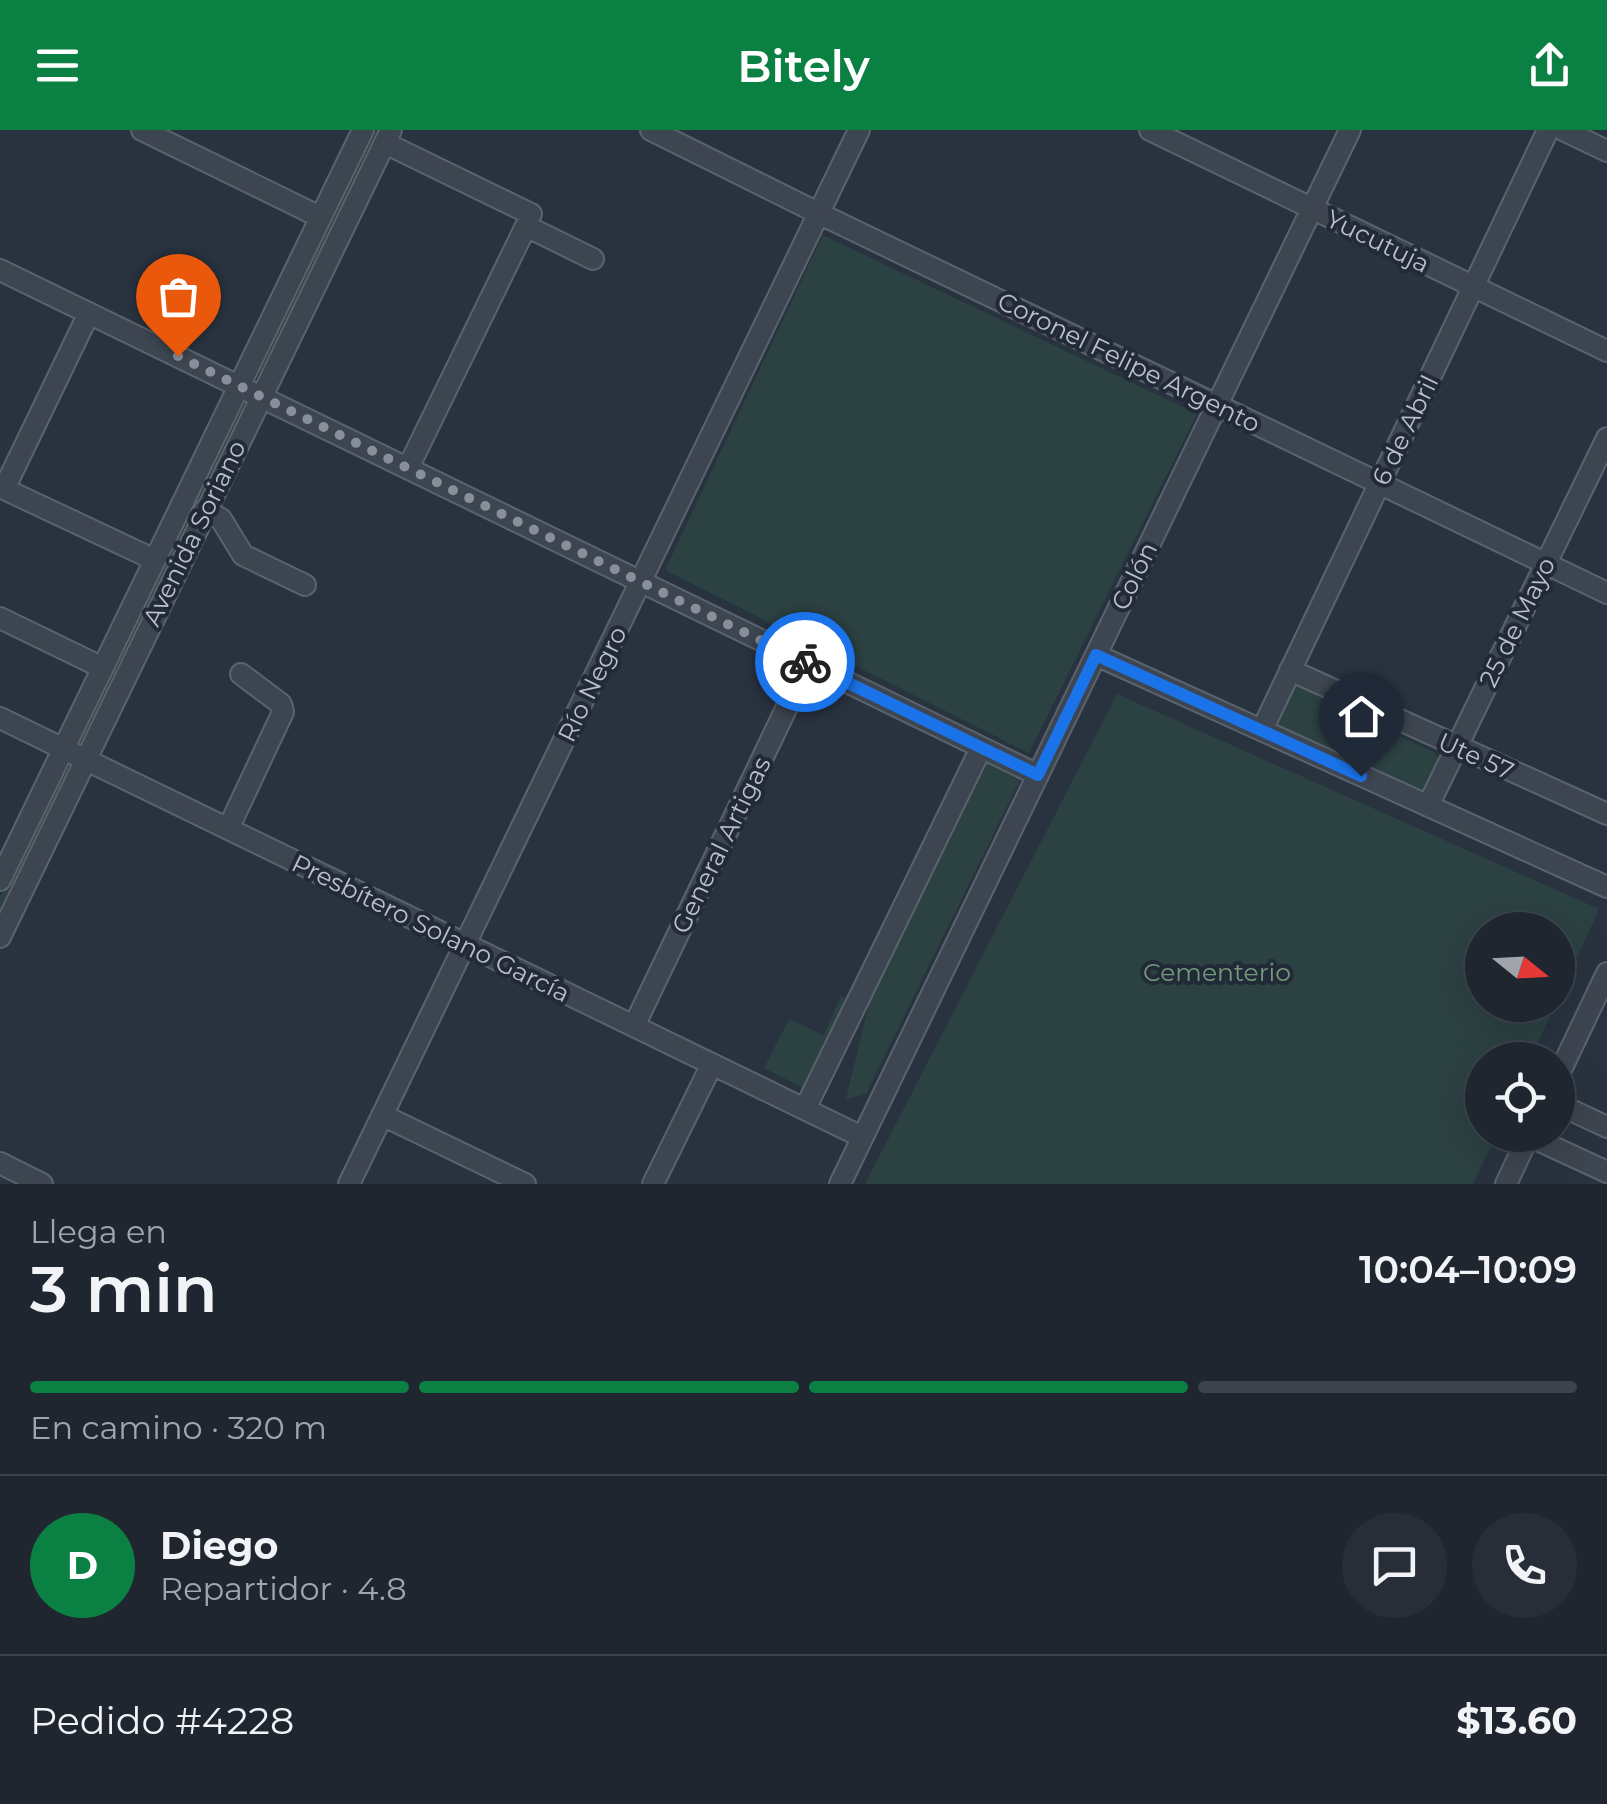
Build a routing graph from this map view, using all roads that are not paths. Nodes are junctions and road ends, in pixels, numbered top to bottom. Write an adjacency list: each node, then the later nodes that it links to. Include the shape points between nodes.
1 (142, 130): 14 (street)
2 (363, 130): 14 (street, Avenida Soriano)
3 (651, 130): 12 (street, Coronel Felipe Argento)
4 (859, 130): 12 (street, Río Negro)
5 (1150, 130): 11 (street, Yucutuja)
6 (1350, 130): 11 (street, Colón)
7 (1548, 130): 17 (street, 6 de Abril)
8 (1563, 130): 10 (street)
9 (388, 137): 13 (street); 21 (street, Avenida Soriano)
10 (1607, 150)
11 (1312, 209): 17 (street, Yucutuja); 22 (street, Colón)
12 (818, 213): 22 (street, Coronel Felipe Argento); 30 (street, Río Negro)
13 (531, 214)
14 (320, 218): 20 (street, Avenida Soriano)
15 (594, 259): 24 (street, via 526,226)
16 (1, 272): 18 (street)
17 (1474, 286): 19 (street, Yucutuja); 25 (street, 6 de Abril)
18 (89, 313): 20 (street); 26 (street)
19 (1607, 351)
20 (238, 386): 21 (street); 28 (street, Avenida Soriano)
21 (260, 396): 24 (street); 27 (street, Avenida Soriano)
22 (1217, 405): 25 (street, Coronel Felipe Argento); 34 (street, Colón)
23 (1607, 438): 29 (street, 25 de Mayo)
24 (408, 468): 30 (street)
25 (1379, 484): 29 (street, Coronel Felipe Argento); 37 (street, 6 de Abril)
26 (2, 488): 28 (street)
27 (206, 510): 31 (street, via 221,519 243,555); 44 (street, Avenida Soriano)
28 (155, 560): 36 (street, Avenida Soriano)
29 (1546, 563): 32 (street, Coronel Felipe Argento); 41 (street, 25 de Mayo)
30 (641, 582): 35 (street); 52 (street, Río Negro)
31 (305, 585)
32 (1607, 593)
33 (0, 618): 36 (street)
34 (1096, 655): 40 (street); 45 (street, Colón)
35 (808, 663): 42 (street); 54 (street, General Artigas)
36 (103, 668): 43 (street, Avenida Soriano)
37 (1290, 670): 40 (street, 6 de Abril); 41 (street, Ute 57)
38 (242, 674): 48 (street, via 283,712)
39 (0, 718): 43 (street, Presbítero Solano García)
40 (1262, 730): 46 (street)
41 (1456, 747): 46 (street, 25 de Mayo); 47 (street, Ute 57)
42 (981, 748): 45 (street); 57 (street)
43 (64, 749): 44 (street, Presbítero Solano García); 49 (street, Avenida Soriano)
44 (85, 760): 48 (street, Presbítero Solano García); 51 (street, Avenida Soriano)
45 (1038, 775): 61 (street, Colón)
46 (1428, 806): 50 (street)
47 (1607, 814)
48 (228, 829): 52 (street, Presbítero Solano García)
49 (0, 880)
50 (1607, 887)
51 (0, 938)
52 (466, 945): 54 (street, Presbítero Solano García); 59 (street, Río Negro)
53 (1607, 973): 55 (street)
54 (634, 1026): 56 (street, Presbítero Solano García)
55 (1574, 1042)
56 (712, 1064): 57 (street, Presbítero Solano García); 69 (street)
57 (805, 1109): 61 (street, Presbítero Solano García)
58 (1575, 1112): 60 (street)
59 (382, 1116): 67 (street, Río Negro); 68 (street)
60 (1607, 1127)
61 (862, 1137): 70 (street, Colón)
62 (1521, 1152): 71 (street)
63 (1565, 1152): 65 (street)
64 (0, 1164): 66 (street)
65 (1607, 1172)
66 (42, 1184)
67 (349, 1184)
68 (525, 1184)
69 (654, 1184)
70 (840, 1184)
71 (1506, 1184)

